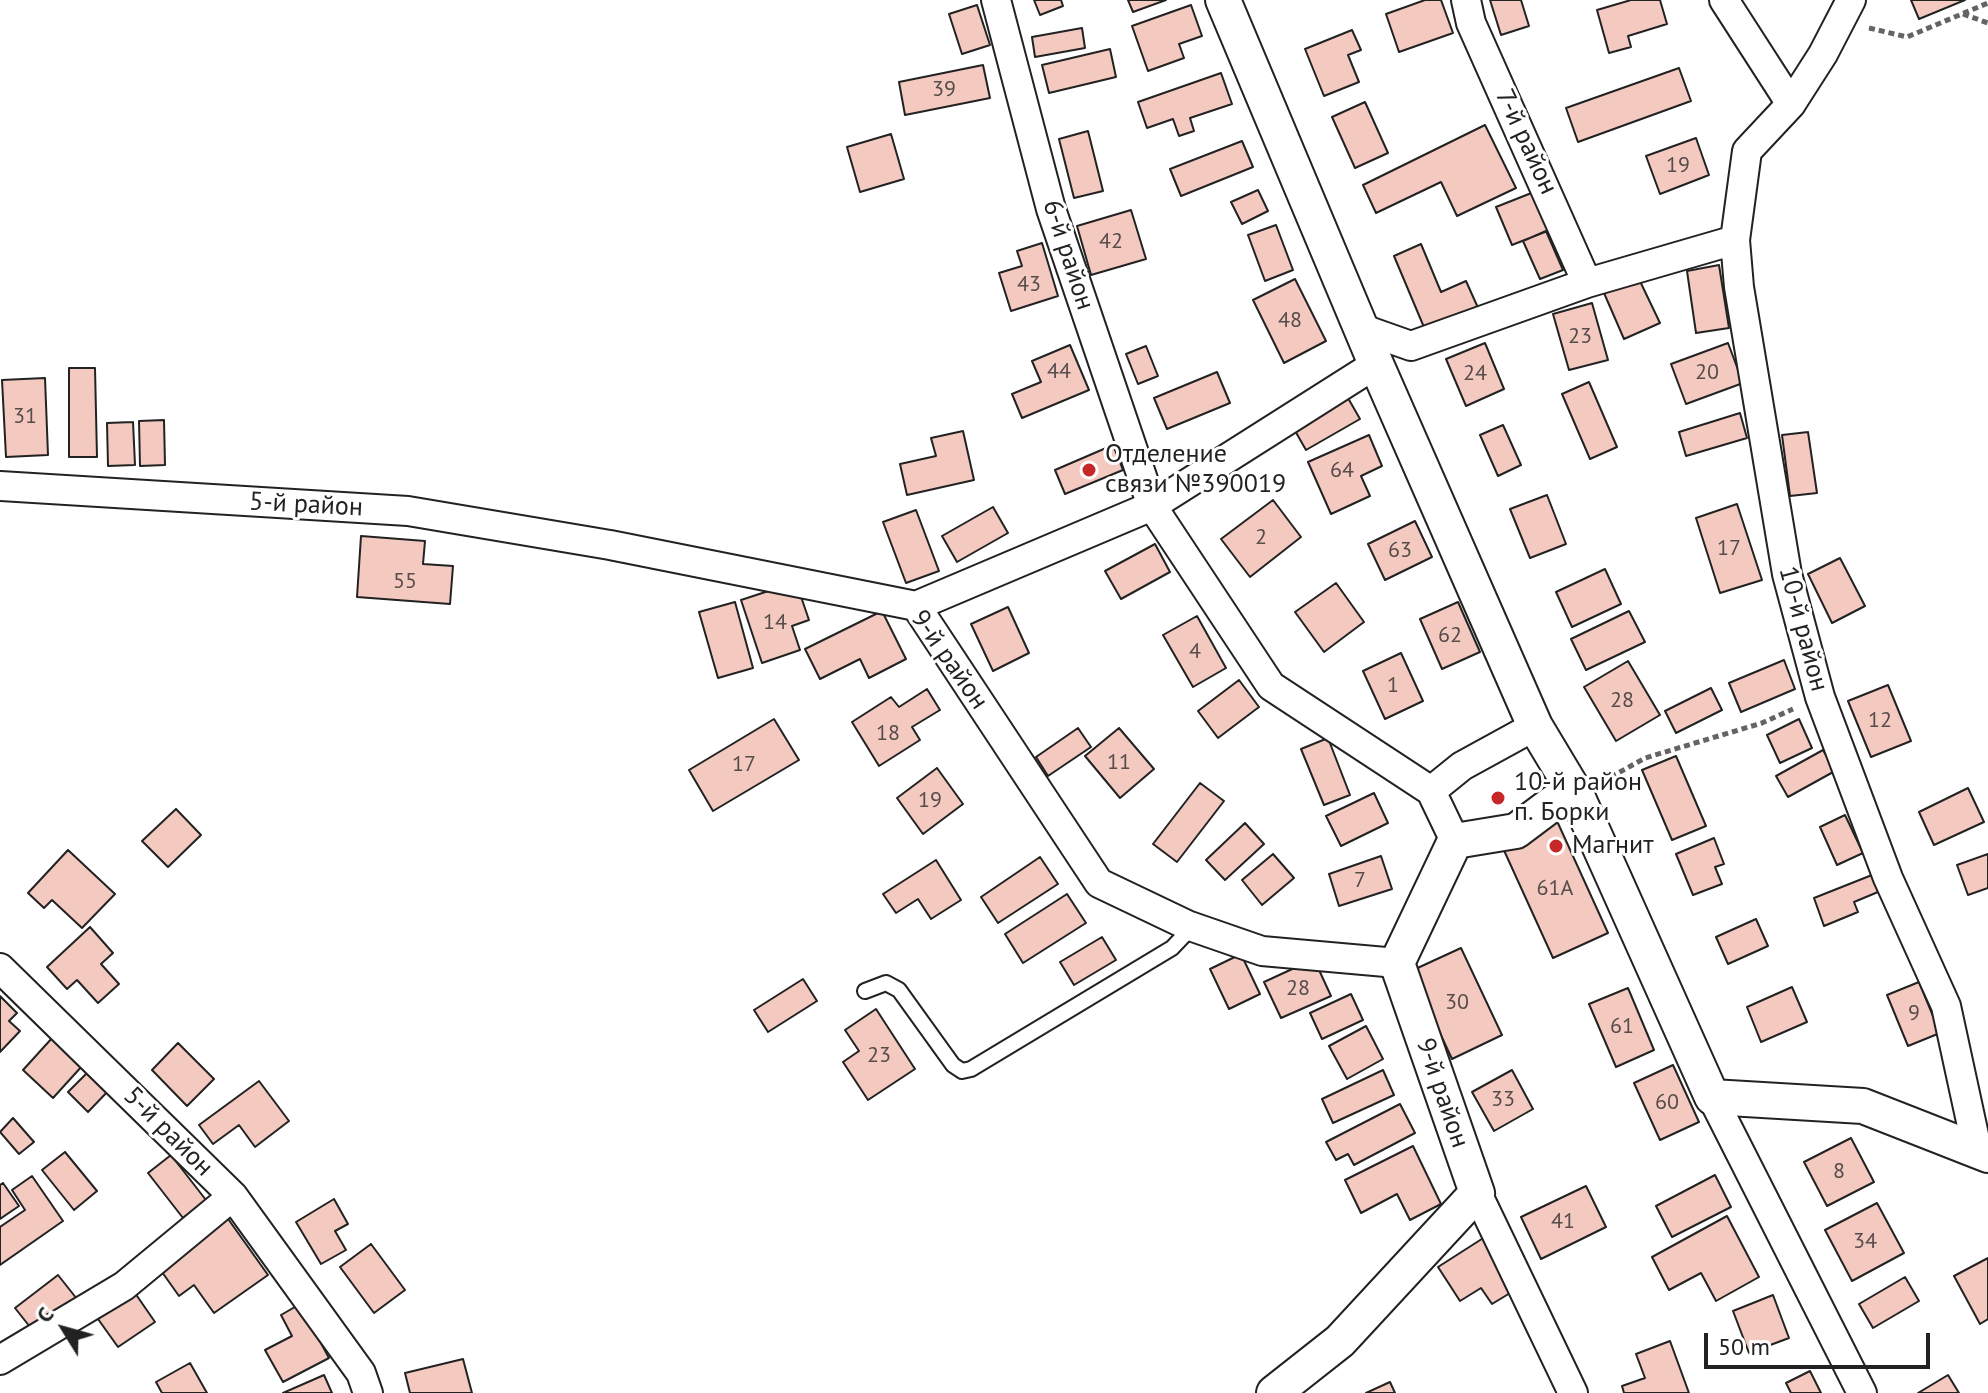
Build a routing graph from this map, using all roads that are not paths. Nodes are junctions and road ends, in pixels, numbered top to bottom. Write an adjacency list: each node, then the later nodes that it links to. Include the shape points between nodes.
1 (996, 0): 12 (street, 6-й район, via 1051,209)
2 (1223, 0): 9 (street)
3 (1466, 0): 8 (street, 7-й район, via 1471,23)
4 (1724, 0): 6 (street)
5 (1846, 10): 6 (street, 10-й район)
6 (1791, 104): 7 (street, 10-й район, via 1747,151)
7 (1735, 240): 8 (street); 24 (street, 10-й район, via 1760,429 1787,574 1820,697 1888,878 1946,1006)
8 (1587, 283): 9 (street, via 1411,346)
9 (1360, 328): 10 (street)
10 (1376, 364): 12 (street); 15 (street)
11 (0, 486): 13 (street, 5-й район, via 408,511)
12 (1152, 506): 14 (street); 16 (street, 6-й район, via 1271,686)
13 (610, 545): 14 (street, 9-й район)
14 (916, 606): 19 (street, 9-й район, via 1099,883)
15 (1535, 726): 16 (street, via 1462,766); 17 (street)
16 (1431, 791): 18 (street)
17 (1574, 792): 18 (street, via 1516,831); 23 (street)
18 (1455, 841): 20 (street)
19 (1194, 925): 20 (street, 9-й район, via 1262,951); 22 (lane, via 1172,948 962,1071 899,990 886,983)
20 (1397, 963): 25 (street, 9-й район)
21 (0, 968): 26 (street, 5-й район)
22 (865, 991)
23 (1712, 1097): 24 (street, via 1863,1106); 31 (street)
24 (1982, 1152)
25 (1477, 1193): 29 (street, via 1340,1341); 30 (street, 9-й район)
26 (233, 1196): 27 (street, 5-й район, via 124,1286); 28 (street, 5-й район, via 361,1373)
27 (0, 1360)
28 (368, 1393)
29 (1274, 1393)
30 (1573, 1393)
31 (1862, 1393)

